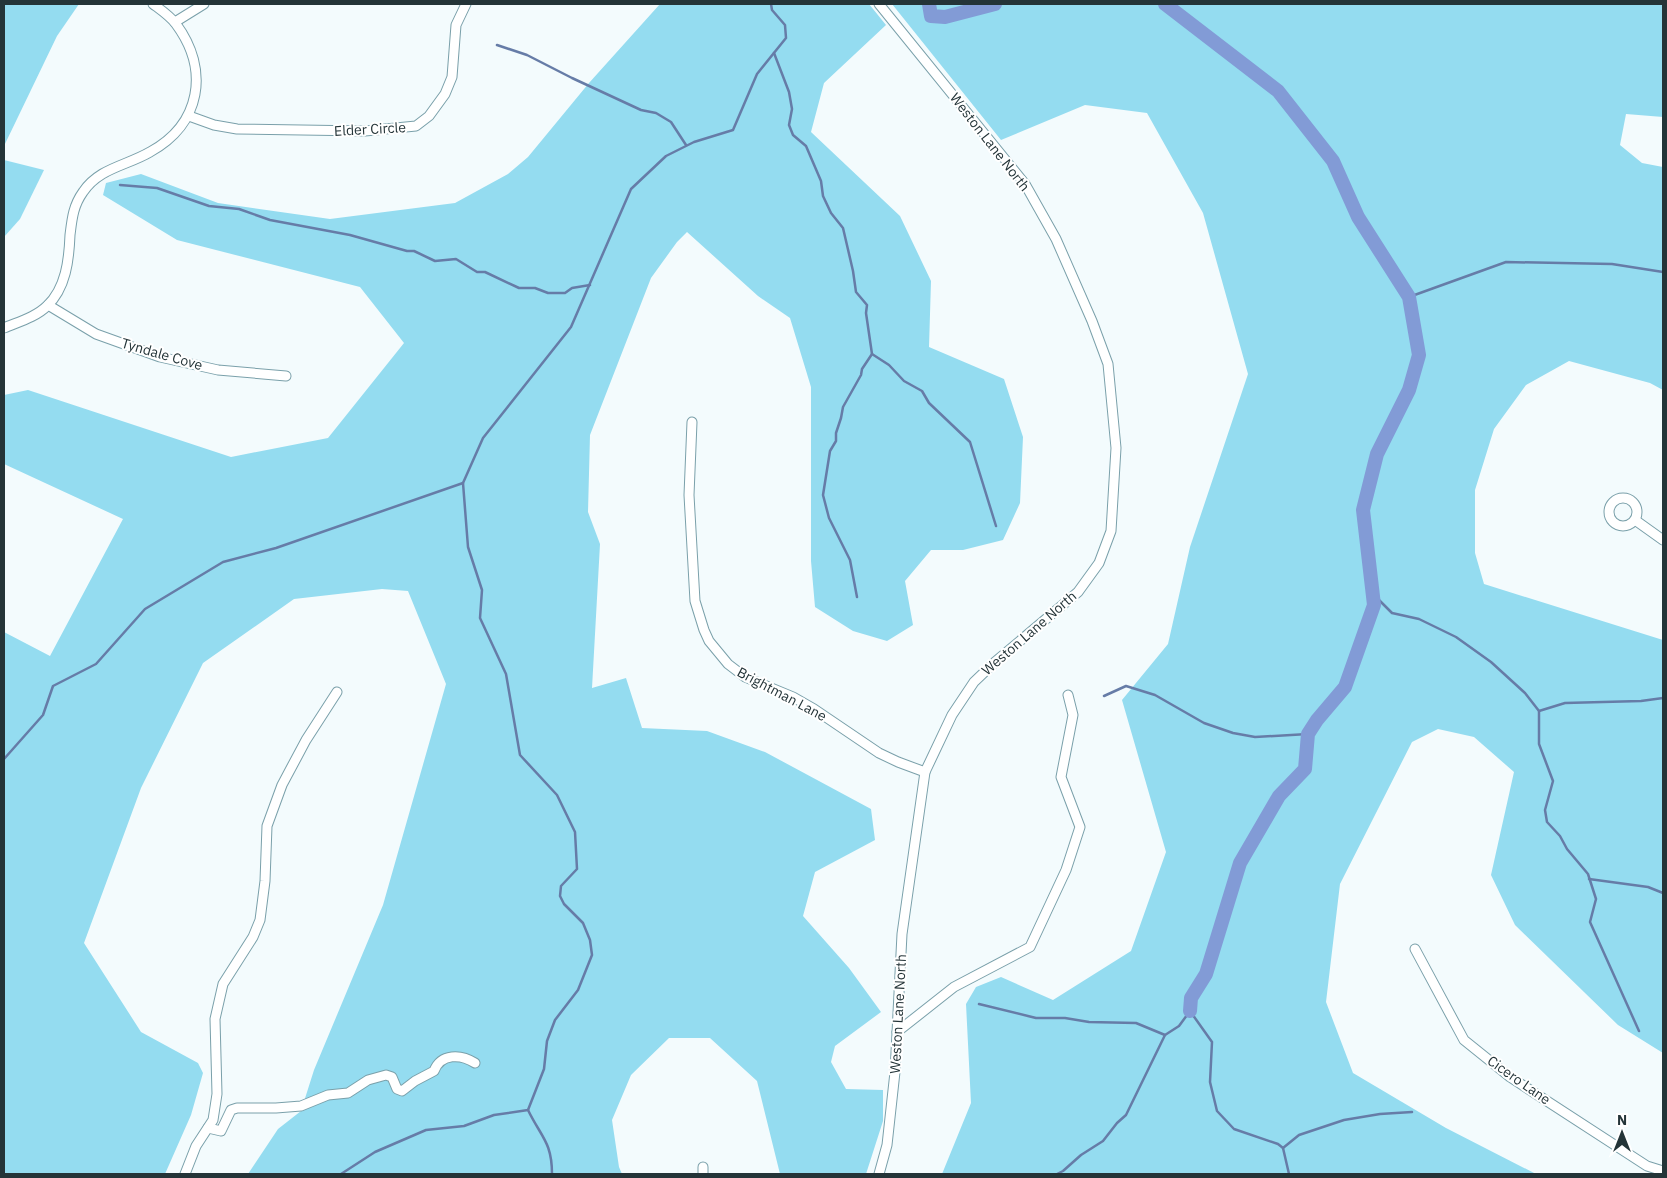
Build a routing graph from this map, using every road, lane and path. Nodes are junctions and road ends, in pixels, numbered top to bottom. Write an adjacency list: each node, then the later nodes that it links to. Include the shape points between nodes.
1 (153, 4): 5 (street)
2 (204, 4): 5 (street)
3 (466, 4): 6 (street, Elder Circle, via 456,25 452,76 445,94 429,116 416,126 365,131 237,129)
4 (879, 4): 15 (street, Weston Lane North, via 1025,184 1056,238 1108,364 1116,448 1111,531 1099,563 1078,592 974,682 952,715)
5 (175, 22): 6 (street, via 191,48 195,65 197,86)
6 (188, 116): 7 (street, via 163,144 104,172 83,192 72,219 64,278)
7 (48, 305): 8 (street, via 29,318); 9 (street, Tyndale Cove, via 96,334 160,357 218,370)
8 (4, 328)
9 (286, 376)
10 (692, 422): 15 (street, Brightman Lane, via 689,495 695,601 704,630 714,648 745,677 814,709 879,753)
11 (1635, 520): 12 (street)
12 (1663, 540)
13 (337, 692): 19 (street, via 282,785 267,826 260,920 223,984 215,1018 217,1094 213,1120)
14 (1068, 695): 17 (street, via 1073,715 1061,777 1080,827 1066,870 1030,947 954,987)
15 (925, 772): 17 (street, Weston Lane North, via 902,934)
16 (1415, 949): 20 (street, Cicero Lane, via 1464,1040 1510,1078 1647,1166)
17 (897, 1032): 22 (street, Weston Lane North, via 887,1145)
18 (476, 1063): 19 (street, via 461,1057 441,1060 434,1071 402,1092 392,1077 386,1075 368,1080 348,1093 328,1095 301,1106 237,1108 231,1110 221,1131)
19 (208, 1128): 21 (street, via 196,1146)
20 (1663, 1171)
21 (185, 1174)
22 (879, 1174)

